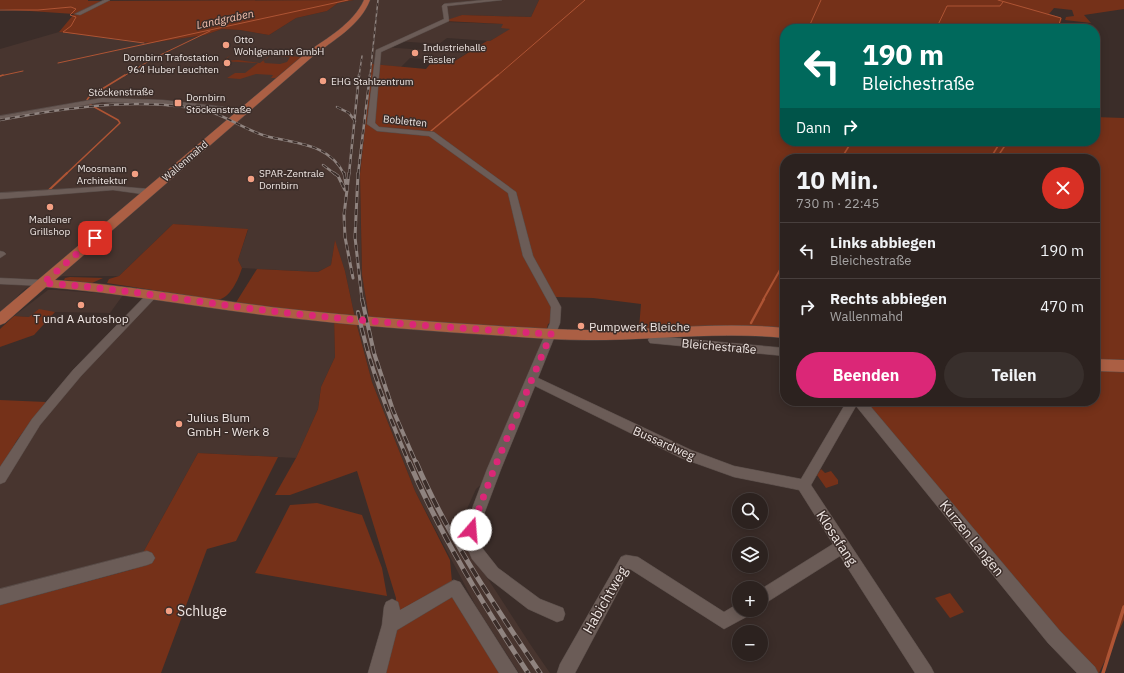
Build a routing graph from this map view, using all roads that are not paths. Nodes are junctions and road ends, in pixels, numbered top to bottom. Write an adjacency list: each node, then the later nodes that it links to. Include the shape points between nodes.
1 (108, 0): 4 (street)
2 (367, 0): 5 (main road, Wallenmahd, via 364,8 352,21)
3 (500, 0): 14 (street, Bobletten, via 446,5 444,6 447,20 378,51 370,124 377,129 431,134 512,192 528,256 556,307 557,316)
4 (78, 14)
5 (243, 111): 6 (street, Stöckenstraße, via 163,102 102,100); 7 (main road, Wallenmahd)
6 (0, 118)
7 (149, 192): 8 (street, via 113,188); 10 (main road, Wallenmahd)
8 (0, 196)
9 (0, 281): 10 (street)
10 (43, 283): 11 (main road, Bleichestraße); 12 (main road, Wallenmahd)
11 (153, 294): 14 (main road, Bleichestraße, via 336,318); 22 (street, via 77,373 36,422)
12 (0, 320)
13 (780, 333): 14 (main road, Bleichestraße, via 710,329 610,335)
14 (551, 334): 19 (street)
15 (654, 340): 16 (street, Bleichestraße)
16 (780, 352)
17 (1100, 365): 18 (main road)
18 (1124, 366)
19 (532, 380): 23 (street, Bussardweg, via 686,454 734,471); 29 (street, via 474,519 471,536 477,554 494,573 534,604)
20 (850, 406): 23 (street)
21 (863, 406): 36 (street, Kurzen Langen, via 1054,637)
22 (0, 478)
23 (804, 485): 24 (street, Klosafang)
24 (843, 546): 26 (street); 35 (street, Klosafang)
25 (147, 558): 27 (street)
26 (768, 594)
27 (0, 597)
28 (392, 607): 31 (street)
29 (557, 614)
30 (732, 616): 34 (street, Habichtweg, via 724,621 634,562 626,562)
31 (390, 625): 32 (street); 33 (street, via 454,587)
32 (377, 673)
33 (508, 673)
34 (566, 673)
35 (925, 673)
36 (1089, 673)

